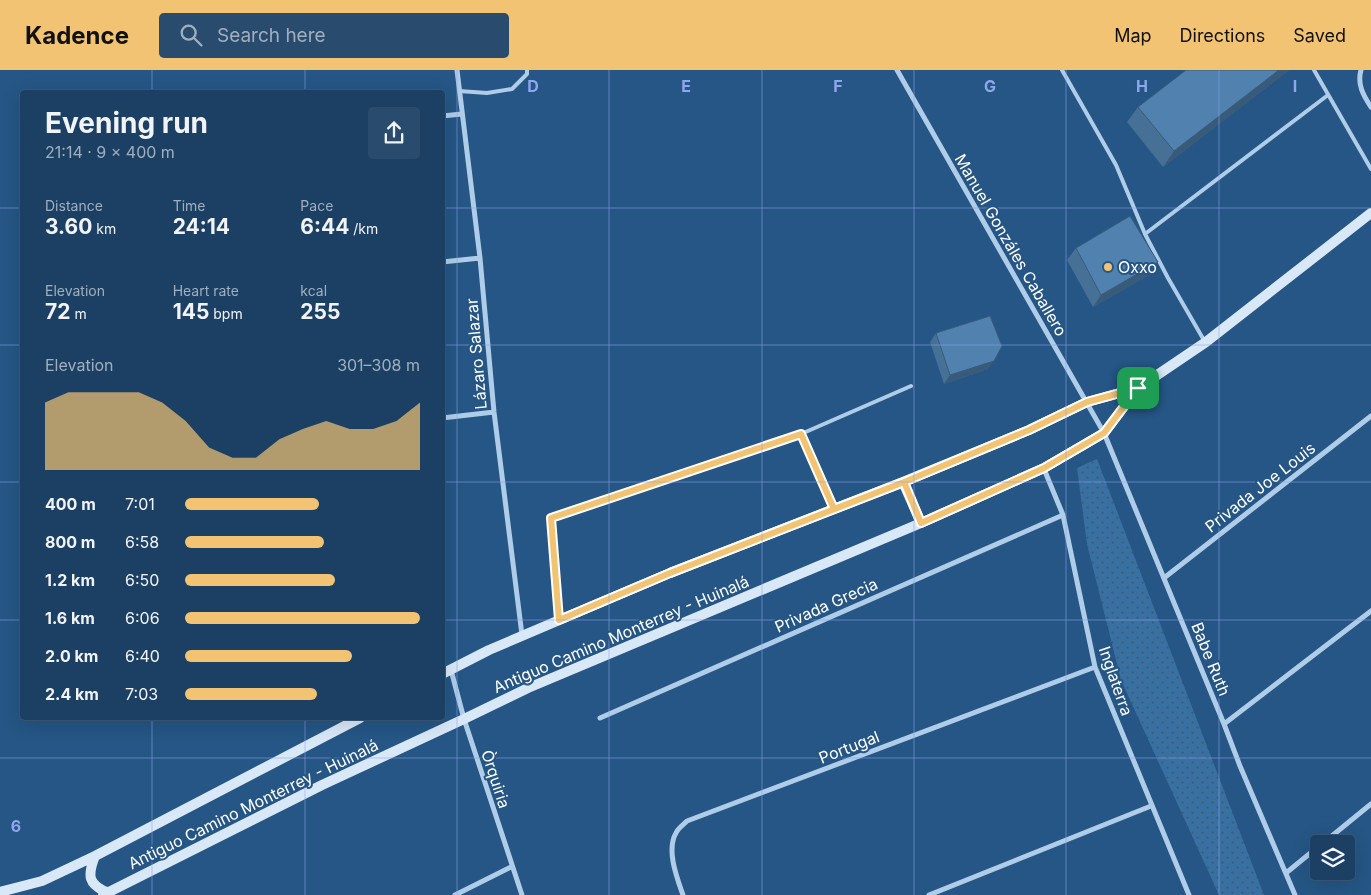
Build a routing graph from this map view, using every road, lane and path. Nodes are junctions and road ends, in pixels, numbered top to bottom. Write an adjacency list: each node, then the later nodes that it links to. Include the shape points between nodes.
1 (457, 70): 7 (street, Lázaro Salazar)
2 (527, 70): 7 (lane, via 512,89 487,93)
3 (896, 70): 20 (street, Manuel Gonzáles Caballero)
4 (1062, 70): 14 (lane, via 1116,165)
5 (1314, 70): 8 (lane)
6 (1361, 70): 9 (street, via 1360,88)
7 (459, 91): 10 (street, Lázaro Salazar)
8 (1328, 95): 12 (lane); 14 (lane)
9 (1371, 107)
10 (462, 114): 11 (street); 15 (street, Lázaro Salazar)
11 (445, 116)
12 (1371, 169)
13 (1371, 213): 17 (street, Antiguo Camino Monterrey - Huinalá)
14 (1145, 234): 17 (lane)
15 (480, 258): 16 (street); 21 (street, Lázaro Salazar)
16 (445, 262)
17 (1206, 342): 19 (street, Antiguo Camino Monterrey - Huinalá)
18 (911, 386): 25 (lane)
19 (1138, 388): 20 (street, Antiguo Camino Monterrey - Huinalá); 24 (street, Antiguo Camino Monterrey - Huinalá)
20 (1087, 402): 24 (street, Manuel Gonzáles Caballero); 27 (street, Antiguo Camino Monterrey - Huinalá)
21 (494, 412): 23 (street); 34 (street, Lázaro Salazar)
22 (1371, 416): 31 (street, Privada Joe Louis)
23 (445, 418)
24 (1104, 433): 26 (street, Antiguo Camino Monterrey - Huinalá); 31 (street, Babe Ruth)
25 (801, 434): 28 (lane); 33 (lane, via 551,518)
26 (1044, 468): 29 (street, Inglaterra); 30 (street, Antiguo Camino Monterrey - Huinalá)
27 (904, 482): 28 (street, Antiguo Camino Monterrey - Huinalá); 30 (street)
28 (834, 509): 33 (street, Antiguo Camino Monterrey - Huinalá)
29 (1062, 515): 35 (street, Inglaterra); 37 (street, Privada Grecia)
30 (921, 523): 39 (street, Antiguo Camino Monterrey - Huinalá, via 528,688)
31 (1164, 578): 40 (street, Babe Ruth)
32 (1371, 610): 40 (street)
33 (559, 620): 34 (street, Antiguo Camino Monterrey - Huinalá)
34 (522, 635): 36 (street, Antiguo Camino Monterrey - Huinalá)
35 (1094, 667): 42 (street, Inglaterra); 52 (street, Portugal, via 687,821 676,832 672,843 673,864)
36 (447, 672): 39 (street, Òrquiria)
37 (600, 718)
38 (356, 720): 45 (street, Antiguo Camino Monterrey - Huinalá)
39 (464, 720): 46 (street, Òrquiria); 49 (street, Antiguo Camino Monterrey - Huinalá, via 322,785)
40 (1224, 724): 47 (street, Babe Ruth)
41 (1371, 804): 43 (street)
42 (1151, 806): 53 (street); 54 (street, Inglaterra)
43 (1333, 835)
44 (1310, 853): 47 (street)
45 (95, 856): 48 (street, Antiguo Camino Monterrey - Huinalá, via 42,881); 49 (street, via 89,871 92,880)
46 (511, 866): 50 (street); 51 (street, Òrquiria)
47 (1286, 873): 55 (street, Babe Ruth)
48 (0, 892)
49 (106, 894)
50 (455, 895)
51 (522, 895)
52 (683, 895)
53 (929, 895)
54 (1189, 895)
55 (1296, 895)

